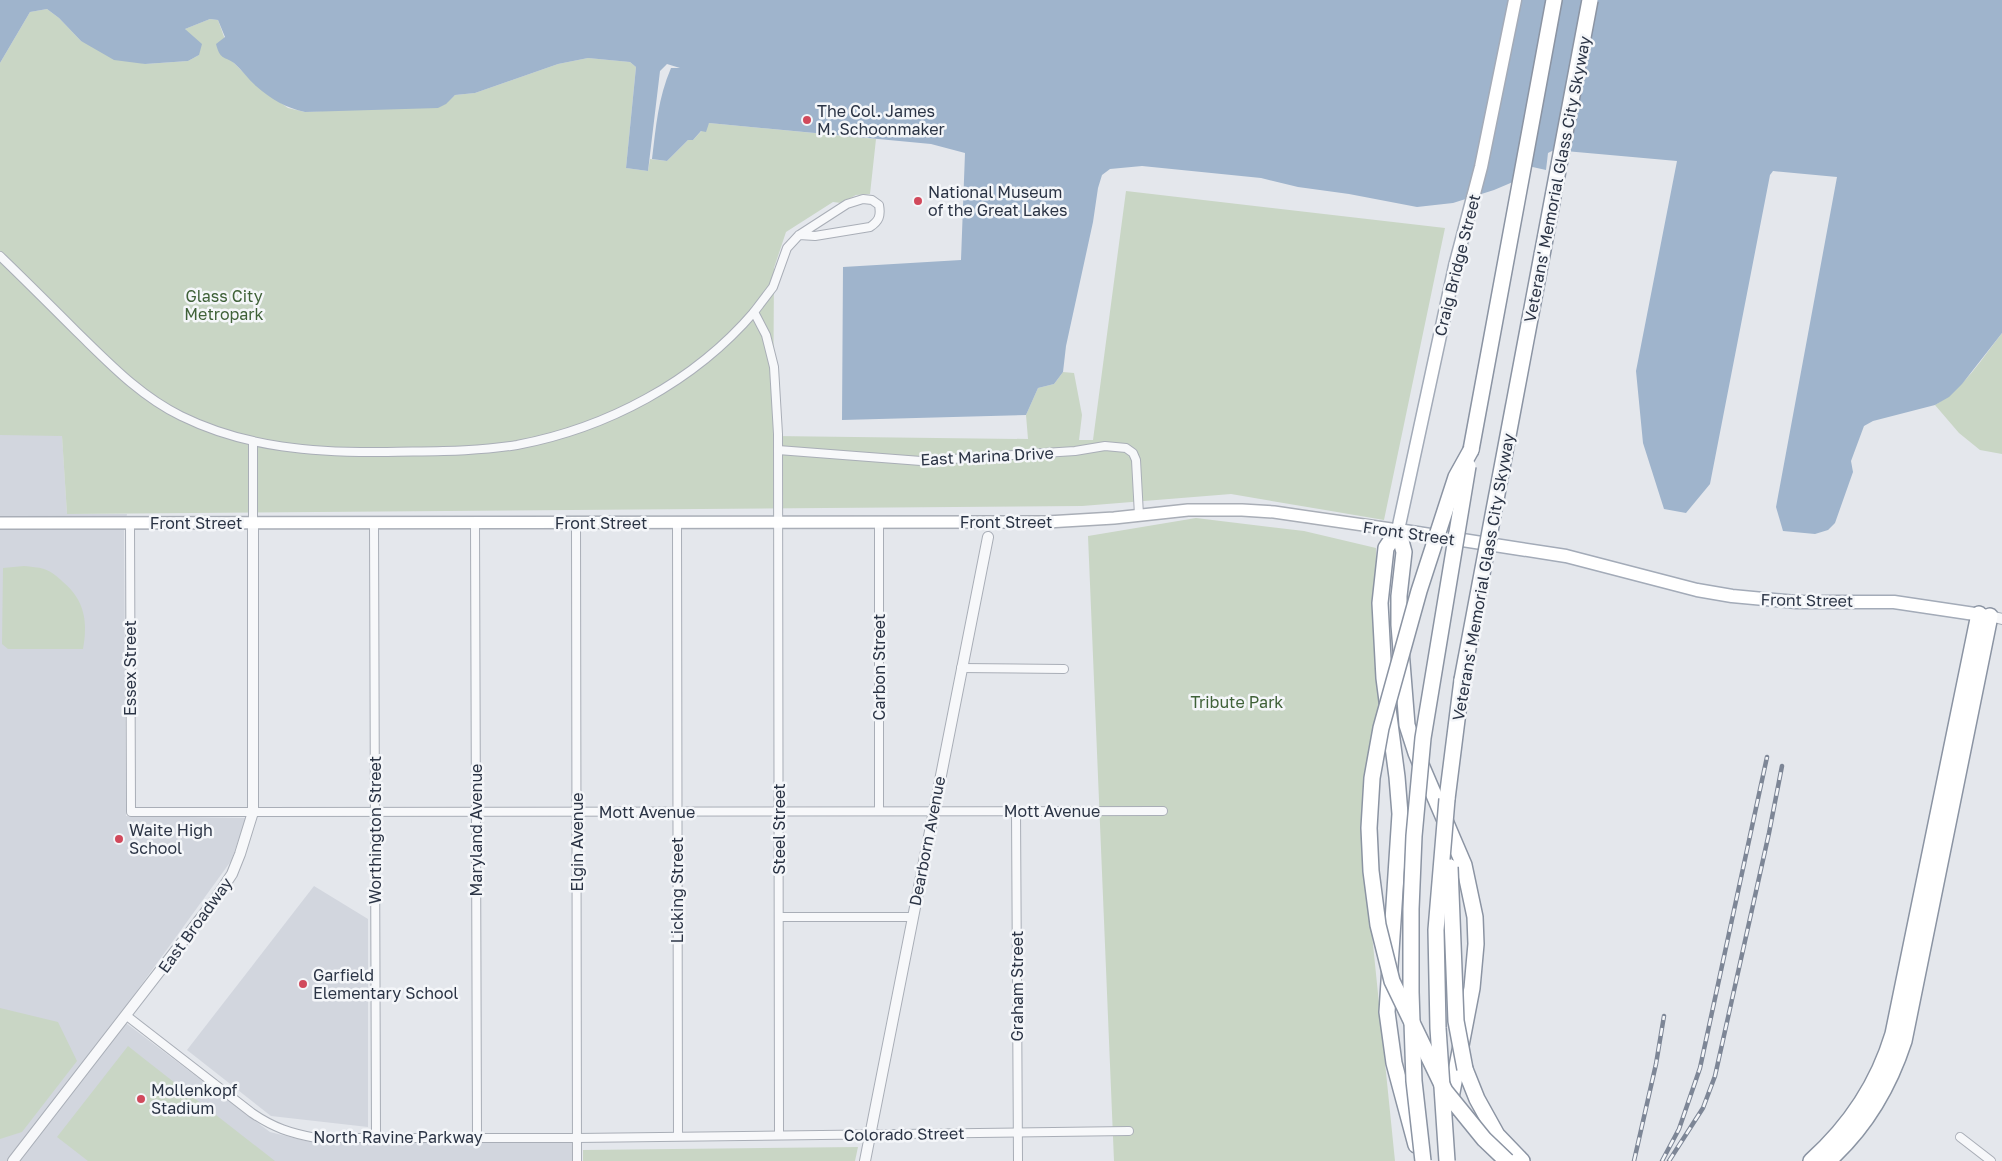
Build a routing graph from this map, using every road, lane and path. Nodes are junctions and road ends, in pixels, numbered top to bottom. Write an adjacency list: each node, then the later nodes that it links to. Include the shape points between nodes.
1 (1515, 0): 21 (main road, Craig Bridge Street, via 1481,167 1455,266)
2 (1554, 0): 9 (highway, Veterans' Memorial Glass City Skyway)
3 (1590, 0): 26 (highway, Veterans' Memorial Glass City Skyway, bridge, via 1462,680)
4 (799, 235): 4 (street, via 815,236 870,227 881,214 879,205 863,199 847,204); 6 (street, via 787,248 772,287)
5 (0, 256): 7 (street, via 130,382 178,415 226,436)
6 (754, 312): 7 (street, via 690,371 651,396 570,432 516,445 450,451 343,452); 8 (street, Steel Street, via 766,335 774,367)
7 (253, 442): 11 (street)
8 (778, 450): 10 (street, East Marina Drive, via 921,461 1105,446 1126,448 1133,452 1136,460); 20 (street, Steel Street)
9 (1471, 450): 55 (highway, Veterans' Memorial Glass City Skyway, bridge, via 1424,729 1414,836 1411,992 1414,1081); 58 (highway, bridge, via 1456,477 1380,728 1369,828 1371,871 1378,926 1392,981 1445,1091 1484,1139)
10 (1139, 515): 13 (main road, Front Street, via 1047,522); 21 (main road, Front Street, via 1188,510 1242,510)
11 (253, 522): 15 (main road, Front Street); 16 (main road, Front Street); 33 (street, East Broadway)
12 (475, 522): 16 (main road, Front Street); 19 (main road, Front Street); 35 (street, Maryland Avenue)
13 (991, 522): 18 (main road, Front Street); 22 (street, Dearborn Avenue)
14 (0, 523): 15 (main road, Front Street)
15 (130, 523): 32 (street, Essex Street)
16 (374, 523): 34 (street, Worthington Street)
17 (677, 523): 19 (main road, Front Street); 20 (main road, Front Street); 37 (street, Licking Street)
18 (879, 523): 20 (main road, Front Street); 28 (street, Carbon Street)
19 (576, 524): 36 (street, Elgin Avenue)
20 (778, 524): 27 (street, Steel Street)
21 (1398, 530): 23 (main road, Front Street, via 1566,556 1732,596 1796,602 1894,602); 54 (highway, via 1386,548 1380,603 1380,640 1400,814 1387,1012 1394,1063); 56 (highway, via 1404,552 1399,610 1407,725 1464,865 1475,917 1472,988)
22 (988, 537): 24 (street, Dearborn Avenue)
23 (1990, 616): 60 (highway, via 1893,1034 1878,1074 1862,1103 1842,1130); 61 (highway, via 1904,1042 1872,1110)
24 (961, 668): 25 (street); 29 (street, Dearborn Avenue)
25 (1064, 670)
26 (1447, 799): 57 (highway, Veterans' Memorial Glass City Skyway, bridge, via 1436,930 1438,1028); 59 (highway, bridge, via 1456,1021 1465,1069 1497,1135)
27 (779, 811): 28 (street, Mott Avenue); 37 (street, Mott Avenue); 38 (street, Steel Street)
28 (879, 811): 29 (street, Mott Avenue)
29 (934, 811): 30 (street, Mott Avenue); 39 (street, Dearborn Avenue)
30 (1016, 811): 31 (street, Mott Avenue); 42 (street, Graham Street)
31 (1163, 811)
32 (131, 812): 33 (street, Mott Avenue)
33 (253, 812): 34 (street, Mott Avenue); 40 (street, East Broadway, via 232,874)
34 (375, 812): 35 (street, Mott Avenue); 46 (street, Worthington Street)
35 (476, 812): 36 (street, Mott Avenue); 48 (street, Maryland Avenue)
36 (577, 812): 37 (street, Mott Avenue); 49 (street, Elgin Avenue)
37 (677, 812): 45 (street, Licking Street)
38 (778, 917): 39 (street); 44 (street, Steel Street)
39 (912, 917): 43 (street, Dearborn Avenue)
40 (127, 1016): 46 (street, North Ravine Parkway, via 271,1126 316,1138); 50 (street, East Broadway)
41 (1129, 1131): 42 (street, Colorado Street)
42 (1018, 1133): 43 (street, Colorado Street); 53 (street, Graham Street)
43 (870, 1134): 44 (street, Colorado Street); 52 (street, Dearborn Avenue)
44 (779, 1135): 45 (street, Colorado Street)
45 (678, 1136): 49 (street, North Ravine Parkway)
46 (376, 1137): 48 (street, North Ravine Parkway)
47 (1960, 1137): 62 (street)
48 (477, 1138): 49 (street, North Ravine Parkway)
49 (577, 1138): 51 (street, Elgin Avenue)
50 (14, 1161)
51 (577, 1161)
52 (865, 1161)
53 (1018, 1161)
54 (1419, 1161)
55 (1423, 1161)
56 (1442, 1161)
57 (1447, 1161)
58 (1507, 1161)
59 (1522, 1161)
60 (1810, 1161)
61 (1828, 1161)
62 (1991, 1161)

